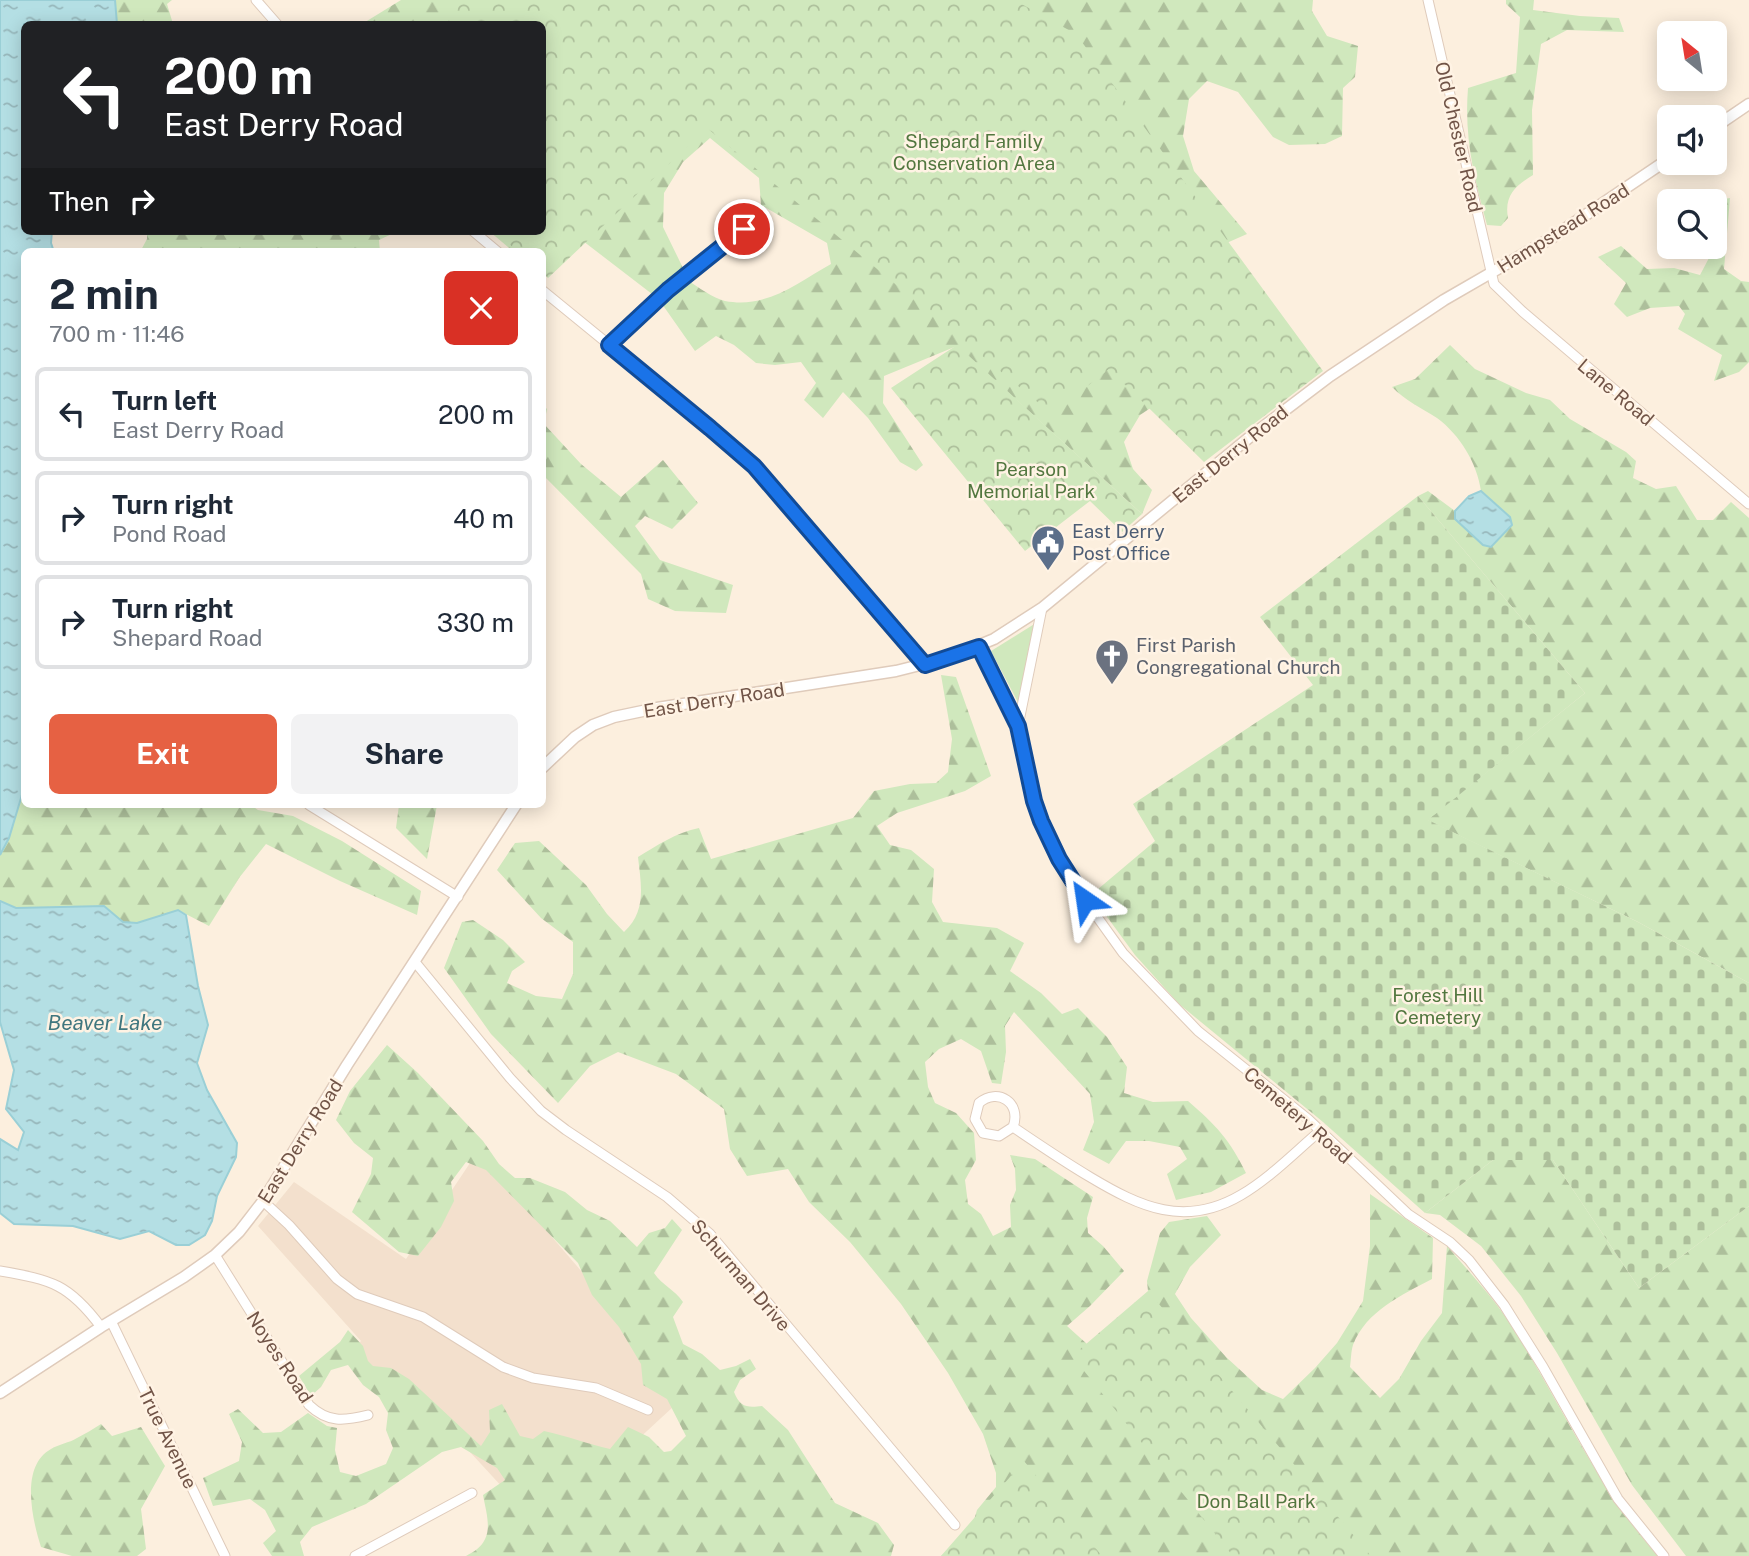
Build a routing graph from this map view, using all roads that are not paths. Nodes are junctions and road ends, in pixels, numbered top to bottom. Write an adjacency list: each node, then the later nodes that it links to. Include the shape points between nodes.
1 (256, 0): 3 (street)
2 (1428, 0): 10 (street, Old Chester Road)
3 (274, 21)
4 (1749, 104): 5 (street)
5 (1727, 119)
6 (1657, 167): 10 (street, Hampstead Road)
7 (744, 229): 12 (street)
8 (478, 235): 9 (street)
9 (493, 248)
10 (1490, 274): 13 (street, Lane Road, via 1494,284 1523,312); 14 (street, East Derry Road, via 1420,315 1302,397)
11 (546, 293): 12 (street)
12 (609, 345): 16 (street, via 754,466)
13 (1749, 504)
14 (1042, 608): 15 (street, East Derry Road); 17 (street)
15 (979, 647): 16 (street, East Derry Road); 17 (street, Cemetery Road)
16 (925, 665): 18 (street, East Derry Road, via 624,714 584,730)
17 (1018, 726): 24 (street, Cemetery Road, via 1034,801 1049,840 1123,953 1198,1031)
18 (546, 764)
19 (314, 808): 21 (street)
20 (514, 808): 21 (street, East Derry Road)
21 (458, 897): 22 (street, East Derry Road)
22 (415, 962): 25 (street, East Derry Road); 33 (street, Schurman Drive, via 541,1111 667,1197 710,1234)
23 (1013, 1127): 23 (street, via 1015,1110 1007,1100 994,1096 979,1103 975,1119 983,1133 999,1136); 24 (street, via 1136,1202 1178,1212 1214,1207 1239,1196)
24 (1320, 1131): 36 (street, Cemetery Road, via 1408,1214 1450,1242 1488,1281 1609,1484)
25 (263, 1201): 26 (street, East Derry Road); 30 (street, via 357,1294 423,1317 523,1375 596,1388)
26 (215, 1255): 28 (street, East Derry Road); 31 (street, Noyes Road, via 309,1405 335,1420)
27 (0, 1271): 28 (street, True Avenue, via 65,1289)
28 (106, 1324): 29 (street, East Derry Road); 34 (street, True Avenue)
29 (0, 1393)
30 (648, 1410)
31 (368, 1415)
32 (472, 1493): 35 (street)
33 (955, 1525)
34 (225, 1556)
35 (355, 1556)
36 (1664, 1556)

